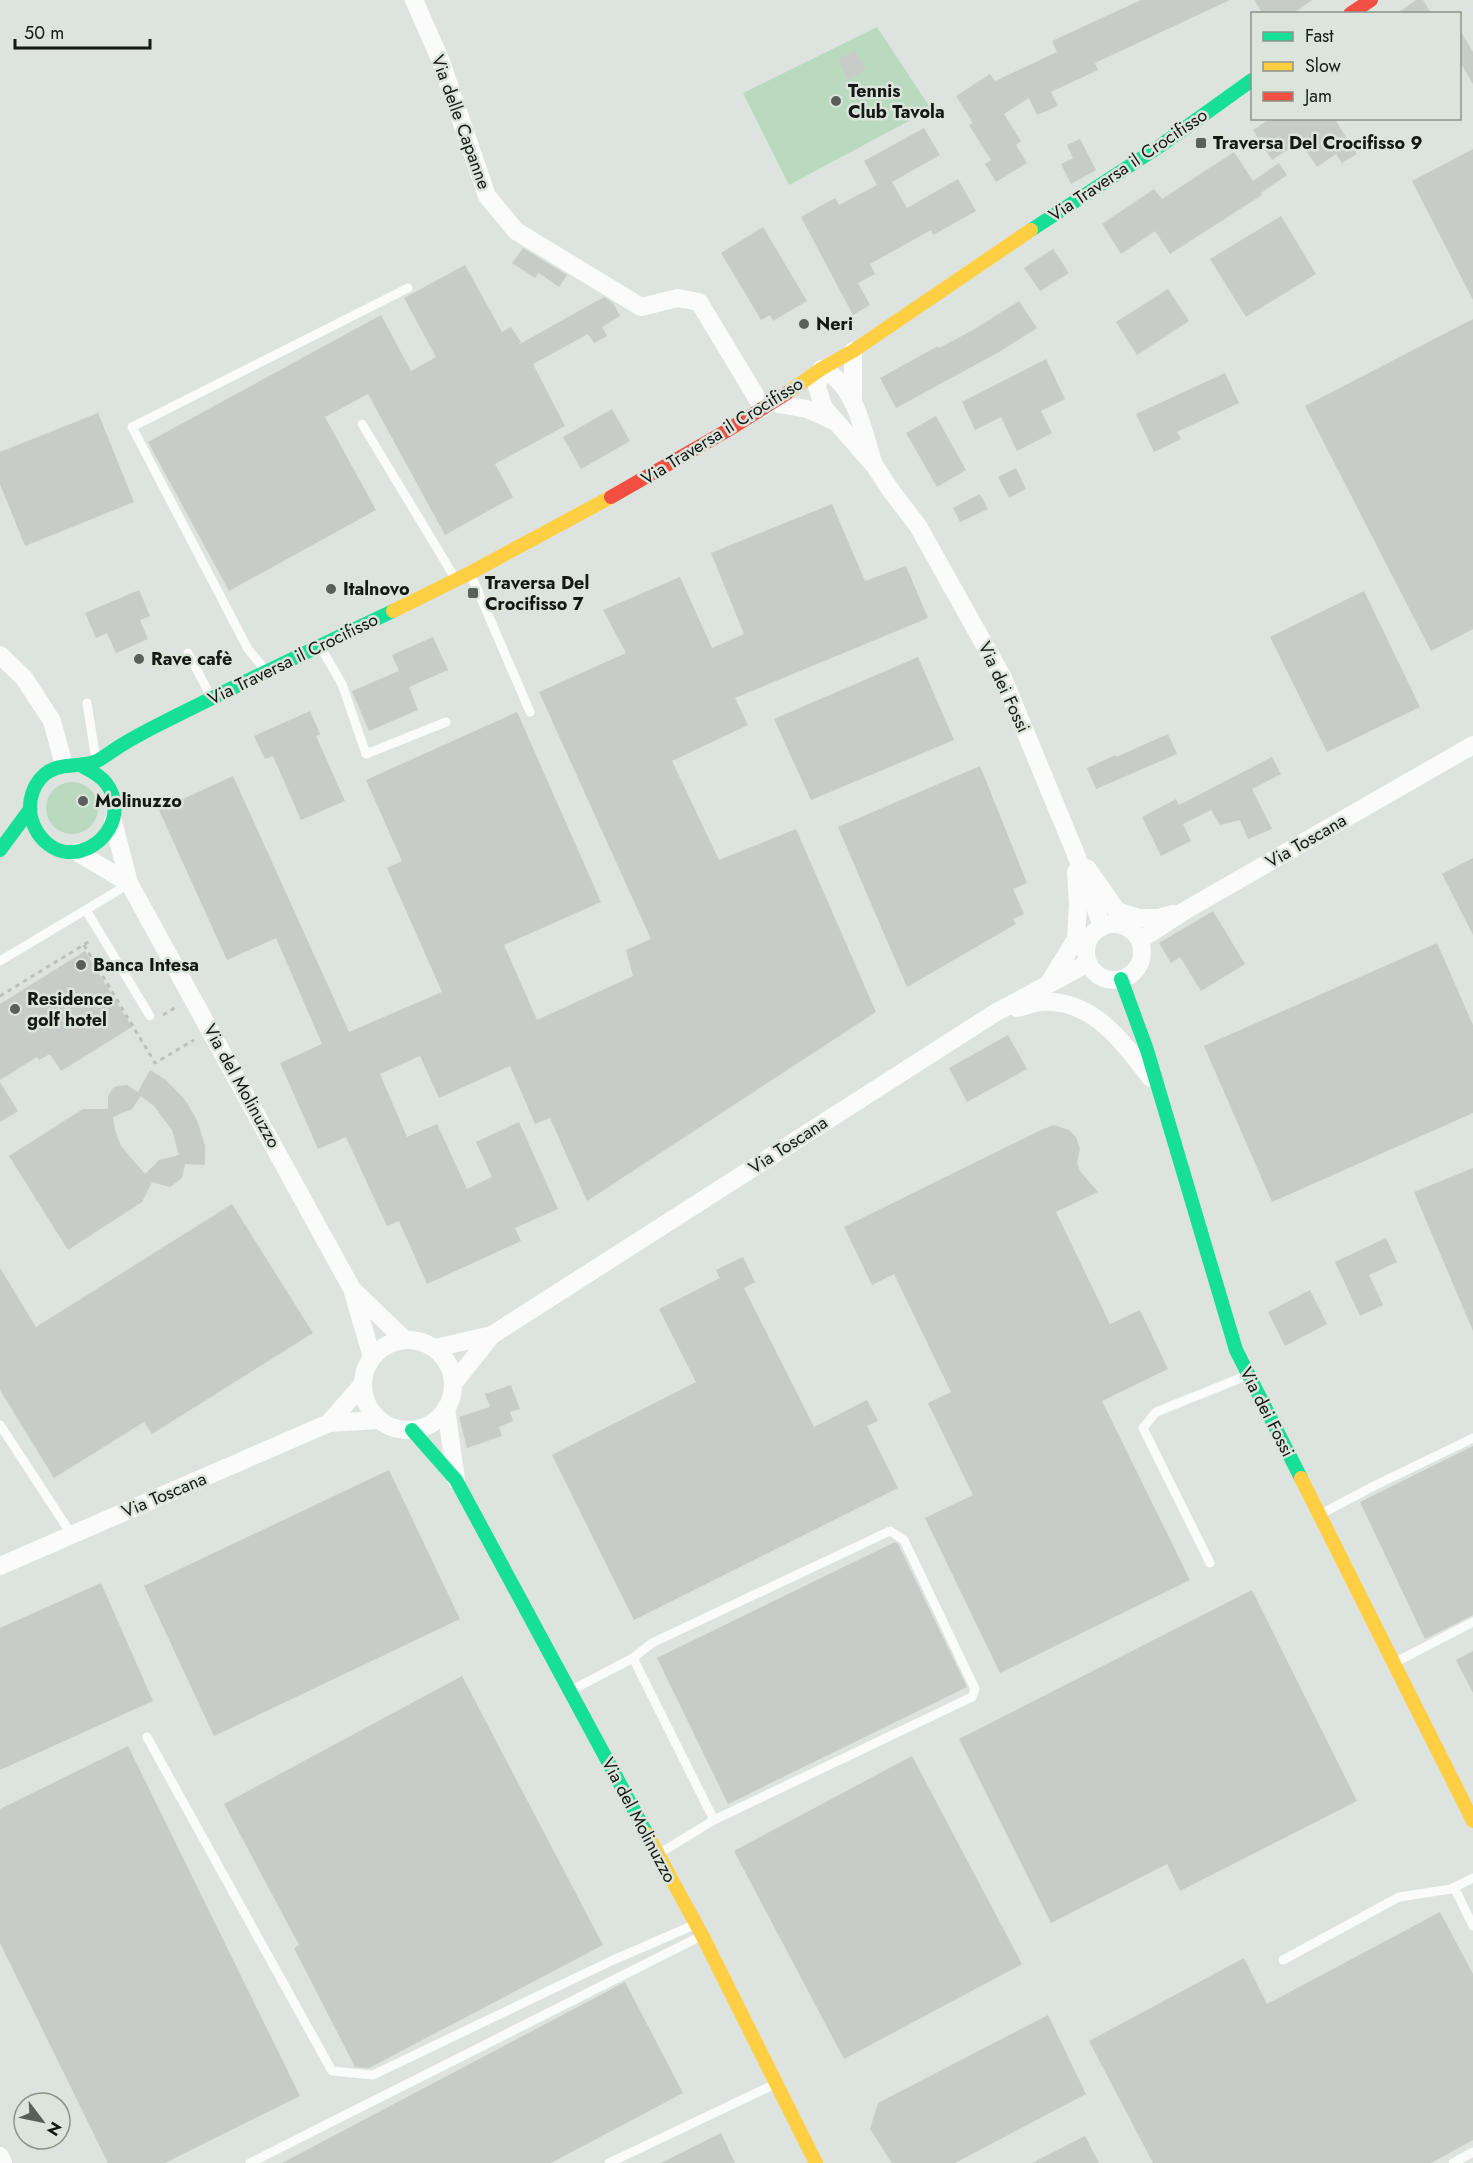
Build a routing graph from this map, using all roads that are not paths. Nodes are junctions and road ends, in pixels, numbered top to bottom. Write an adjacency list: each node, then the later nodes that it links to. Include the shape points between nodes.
1 (414, 0): 9 (street, Via delle Capanne, via 440,59 487,196 516,231 641,307 678,298 699,302)
2 (1371, 0): 3 (street)
3 (1353, 12)
4 (1251, 81): 6 (street, Via Traversa il Crocifisso, via 1160,146)
5 (408, 288): 18 (lane, via 132,427 248,649)
6 (852, 351): 7 (street, Via Traversa il Crocifisso); 8 (street, Via dei Fossi)
7 (821, 369): 8 (street, Via dei Fossi, via 839,380); 9 (street, Via Traversa il Crocifisso); 10 (street, Via dei Fossi, via 819,398)
8 (853, 402): 12 (street, Via dei Fossi)
9 (768, 406): 10 (street, Via dei Fossi, via 807,409); 13 (street, Via Traversa il Crocifisso, via 630,487)
10 (834, 421): 12 (street, Via dei Fossi)
11 (362, 424): 14 (lane)
12 (874, 465): 32 (street, Via dei Fossi, via 918,526 1003,678)
13 (470, 573): 14 (street, Via Traversa il Crocifisso); 21 (lane)
14 (456, 580): 15 (street, Via Traversa il Crocifisso)
15 (320, 645): 18 (street, Via Traversa il Crocifisso); 22 (lane, via 342,684 366,754)
16 (189, 653): 19 (lane)
17 (0, 655): 26 (street, via 24,678 52,721)
18 (267, 672): 19 (street, Via Traversa il Crocifisso)
19 (212, 699): 23 (street, Via Traversa il Crocifisso)
20 (87, 703): 25 (lane)
21 (530, 712)
22 (446, 722)
23 (158, 725): 25 (street, Via Traversa il Crocifisso); 27 (street, Via Traversa il Crocifisso)
24 (1473, 745): 36 (street, Via Toscana)
25 (96, 762): 26 (street, Via Traversa il Crocifisso)
26 (72, 765): 27 (street); 28 (street, Via Traversa il Crocifisso, via 46,773 39,780 29,799)
27 (112, 772): 29 (street, via 116,806)
28 (28, 812): 30 (street, via 32,827); 33 (street, Via Traversa il Crocifisso)
29 (113, 821): 31 (street, via 99,842); 34 (street, Via del Molinuzzo)
30 (29, 842): 31 (street); 33 (street, Via Traversa il Crocifisso)
31 (77, 852): 34 (street)
32 (1075, 852): 36 (street, via 1117,911 1139,918 1159,918); 37 (street, Via dei Fossi); 42 (street, via 1076,939)
33 (0, 853)
34 (129, 883): 35 (lane); 46 (street, Via del Molinuzzo)
35 (86, 910): 39 (lane); 44 (lane)
36 (1186, 910): 38 (street, Via Toscana)
37 (1102, 926): 38 (street, via 1120,924); 40 (street, via 1090,938)
38 (1140, 940): 41 (street, via 1139,964)
39 (0, 961)
40 (1088, 963): 41 (street, via 1105,979); 42 (street, Via Toscana)
41 (1121, 979): 45 (street, Via dei Fossi)
42 (1049, 983): 43 (street, Via Toscana)
43 (995, 1013): 45 (street, via 1041,1002 1071,1006 1100,1019); 47 (street, Via Toscana)
44 (150, 1016)
45 (1157, 1085): 51 (street, Via dei Fossi, via 1236,1350)
46 (352, 1289): 48 (street, Via del Molinuzzo); 50 (street, Via del Molinuzzo)
47 (492, 1335): 49 (street, Via Toscana); 52 (street, Via Toscana)
48 (404, 1340): 49 (street); 50 (street, via 392,1342)
49 (435, 1348): 52 (street, via 450,1370)
50 (372, 1357): 53 (street)
51 (1249, 1375): 61 (street, Via dei Fossi); 63 (lane, via 1156,1412 1143,1428)
52 (453, 1384): 54 (street)
53 (362, 1385): 55 (street, via 367,1404); 56 (street, Via Toscana)
54 (446, 1408): 58 (street, via 437,1419); 60 (street, Via del Molinuzzo)
55 (378, 1420): 56 (street, Via Toscana); 58 (street)
56 (329, 1423): 62 (street, Via Toscana)
57 (0, 1425): 62 (lane)
58 (412, 1430): 60 (street, Via del Molinuzzo)
59 (1473, 1438): 61 (lane)
60 (456, 1480): 68 (street, Via del Molinuzzo)
61 (1319, 1516): 67 (street, Via dei Fossi)
62 (72, 1535): 64 (street, Via Toscana)
63 (1210, 1563)
64 (0, 1566)
65 (1473, 1622): 67 (lane)
66 (633, 1658): 68 (lane); 70 (lane); 70 (lane, via 652,1643 890,1531 904,1540 975,1689 972,1698)
67 (1393, 1663): 71 (street, Via dei Fossi)
68 (570, 1691): 72 (street, Via del Molinuzzo)
69 (147, 1737): 76 (lane, via 332,2071 373,2075 611,1960)
70 (714, 1820): 72 (lane)
71 (1473, 1821)
72 (658, 1854): 76 (street, Via del Molinuzzo)
73 (1473, 1878): 74 (lane)
74 (1454, 1887): 75 (lane); 77 (lane, via 1399,1897)
75 (1473, 1926)
76 (699, 1930): 78 (street, Via del Molinuzzo); 82 (lane)
77 (1283, 1960)
78 (776, 2084): 83 (lane); 84 (street, Via del Molinuzzo)
79 (1473, 2152): 85 (lane)
80 (0, 2156): 81 (street)
81 (3, 2163)
82 (250, 2163)
83 (609, 2163)
84 (816, 2163)
85 (1453, 2163)

